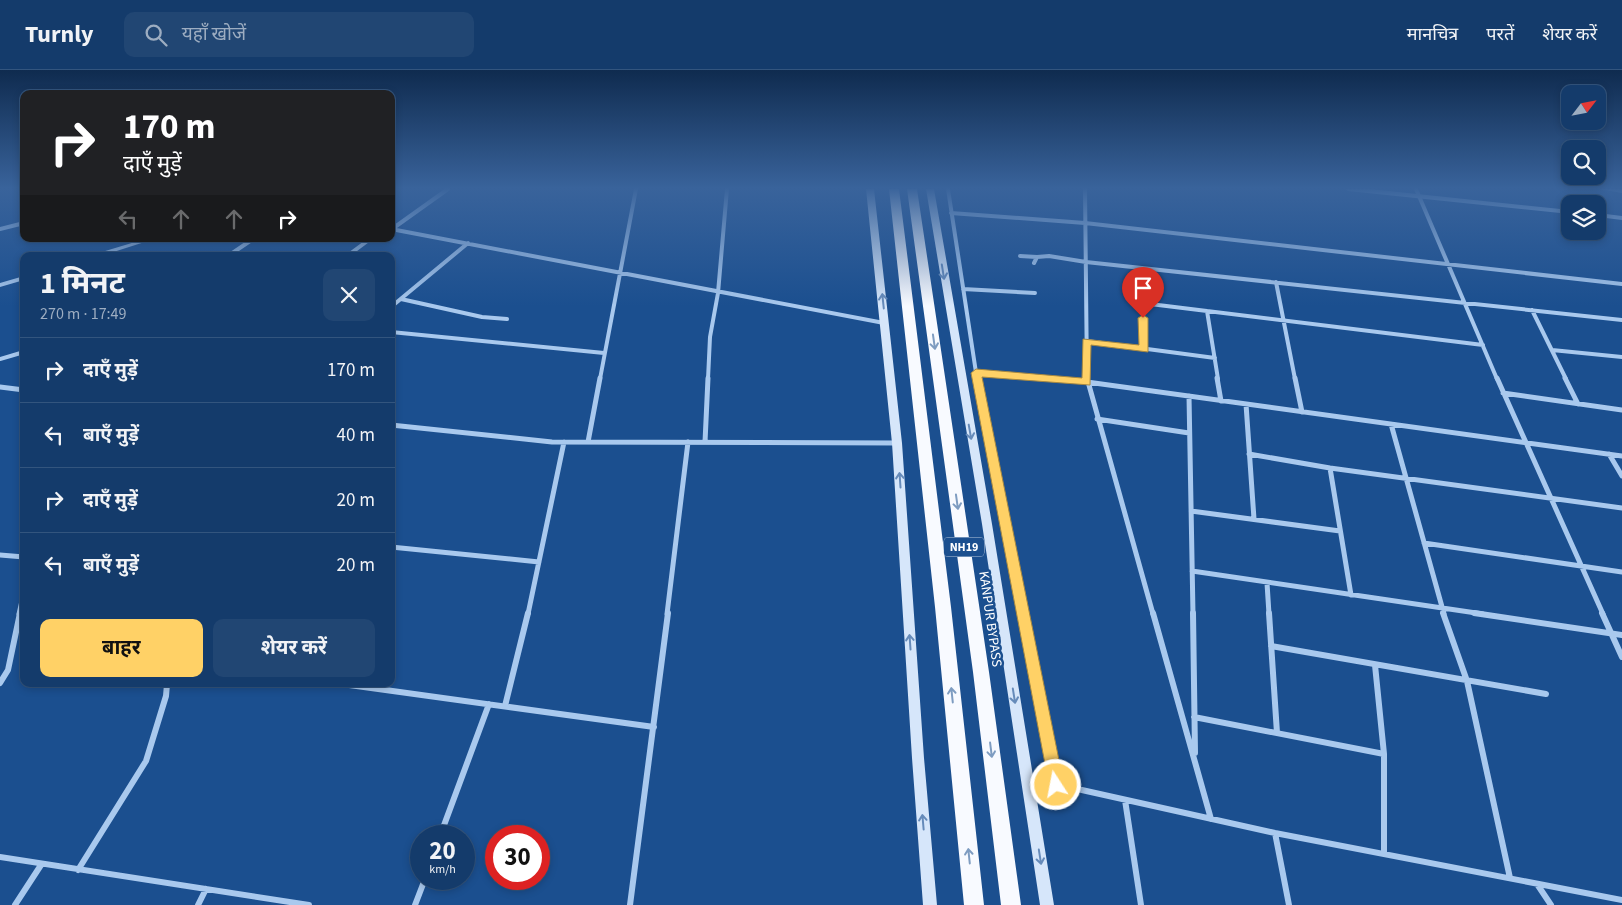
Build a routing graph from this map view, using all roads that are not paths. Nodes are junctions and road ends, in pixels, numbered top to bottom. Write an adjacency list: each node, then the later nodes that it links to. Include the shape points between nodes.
1 (628, 228): 25 (street)
2 (724, 228): 31 (street)
3 (874, 228): 42 (main road, one-way to 3)
4 (899, 228): 135 (highway, NH19, one-way to 4)
5 (918, 228): 136 (highway, KANPUR BYPASS / NH19, one-way to 136, via 982,672)
6 (936, 228): 114 (main road, one-way to 114)
7 (954, 228): 30 (street)
8 (1085, 228): 21 (street)
9 (1129, 228): 23 (street)
10 (1434, 228): 23 (street)
11 (395, 230): 15 (street)
12 (141, 242): 16 (street)
13 (249, 242): 17 (street)
14 (366, 242): 18 (street)
15 (468, 244): 25 (street); 33 (street)
16 (107, 252)
17 (234, 252)
18 (352, 252)
19 (1020, 256): 20 (street)
20 (1037, 257): 21 (street); 22 (street)
21 (1086, 262): 24 (street); 44 (street)
22 (1034, 263)
23 (1449, 264): 28 (street); 34 (street)
24 (1142, 268): 27 (street); 35 (street)
25 (619, 272): 31 (street); 49 (street)
26 (20, 279): 29 (street)
27 (1276, 282): 34 (street); 40 (street)
28 (1622, 284)
29 (0, 285)
30 (963, 288): 32 (street); 53 (street)
31 (718, 293): 42 (street); 71 (street, via 710,337)
32 (1035, 293)
33 (401, 299): 36 (street); 39 (street, via 482,317)
34 (1465, 302): 37 (street); 45 (street)
35 (1142, 303): 38 (street); 46 (street)
36 (395, 304)
37 (1532, 310): 41 (street); 47 (street)
38 (1207, 311): 40 (street); 51 (street)
39 (507, 319)
40 (1283, 320): 45 (street); 63 (street)
41 (1622, 320)
42 (885, 323): 73 (main road)
43 (395, 332): 49 (street)
44 (1086, 341): 46 (street); 54 (street)
45 (1483, 345): 57 (street)
46 (1144, 349): 51 (street)
47 (1552, 350): 50 (street); 61 (street)
48 (20, 353): 52 (street)
49 (604, 354): 69 (street)
50 (1622, 357)
51 (1215, 358): 59 (street)
52 (0, 359)
53 (976, 373): 54 (street); 115 (street)
54 (1087, 382): 58 (street); 64 (street)
55 (0, 387): 56 (street)
56 (20, 390)
57 (1503, 393): 61 (street); 72 (street)
58 (1189, 396): 59 (street); 67 (street)
59 (1221, 401): 60 (street)
60 (1246, 404): 63 (street); 74 (street)
61 (1578, 404): 62 (street)
62 (1622, 410)
63 (1302, 412): 65 (street)
64 (1097, 419): 67 (street); 113 (street)
65 (1391, 424): 72 (street); 79 (street)
66 (395, 425): 68 (street)
67 (1189, 432): 82 (street)
68 (564, 442): 69 (street); 89 (street)
69 (588, 442): 70 (street)
70 (688, 442): 71 (street); 110 (street)
71 (705, 442): 73 (street)
72 (1524, 442): 75 (street); 80 (street)
73 (897, 443): 134 (main road, one-way to 73)
74 (1249, 454): 77 (street); 83 (street)
75 (1609, 454): 76 (street); 78 (street)
76 (1622, 456)
77 (1330, 468): 79 (street); 84 (street)
78 (1622, 476)
79 (1407, 479): 80 (street); 85 (street)
80 (1550, 499): 81 (street); 90 (street)
81 (1622, 508)
82 (1191, 511): 83 (street); 91 (street)
83 (1254, 519): 84 (street)
84 (1340, 531): 94 (street)
85 (1424, 542): 90 (street); 95 (street)
86 (395, 547): 89 (street)
87 (0, 555): 88 (street)
88 (20, 557)
89 (540, 562): 108 (street)
90 (1580, 565): 92 (street); 97 (street)
91 (1192, 571): 93 (street); 109 (street)
92 (1622, 572)
93 (1267, 582): 94 (street); 99 (street)
94 (1351, 595): 95 (street)
95 (1442, 609): 97 (street); 102 (street)
96 (20, 612): 103 (street, via 8,670)
97 (1612, 634): 98 (street); 100 (street)
98 (1622, 635)
99 (1271, 646): 101 (street); 111 (street)
100 (1622, 657)
101 (1375, 664): 102 (street); 112 (street)
102 (1467, 681): 106 (street); 124 (street)
103 (0, 683)
104 (167, 687): 123 (street, via 146,761)
105 (364, 687): 107 (street)
106 (1546, 694)
107 (489, 704): 108 (street); 118 (street)
108 (505, 706): 110 (street)
109 (1194, 717): 111 (street); 113 (street)
110 (654, 726): 133 (street)
111 (1277, 733): 112 (street)
112 (1384, 754): 120 (street)
113 (1195, 761): 117 (street)
114 (1027, 778): 115 (street); 137 (main road, one-way to 137)
115 (1056, 785): 116 (street)
116 (1125, 800): 117 (street); 138 (street)
117 (1211, 819): 119 (street)
118 (444, 825)
119 (1275, 833): 120 (street); 139 (street)
120 (1384, 854): 124 (street)
121 (0, 857): 122 (street)
122 (41, 865): 123 (street); 129 (street)
123 (78, 870): 126 (street)
124 (1510, 878): 125 (street)
125 (1537, 884): 128 (street); 140 (street)
126 (206, 890): 130 (street); 131 (street)
127 (421, 890): 132 (street)
128 (1622, 900)
129 (16, 905)
130 (198, 905)
131 (309, 905)
132 (415, 905)
133 (630, 905)
134 (930, 905)
135 (974, 905)
136 (1011, 905)
137 (1047, 905)
138 (1141, 905)
139 (1289, 905)
140 (1551, 905)

